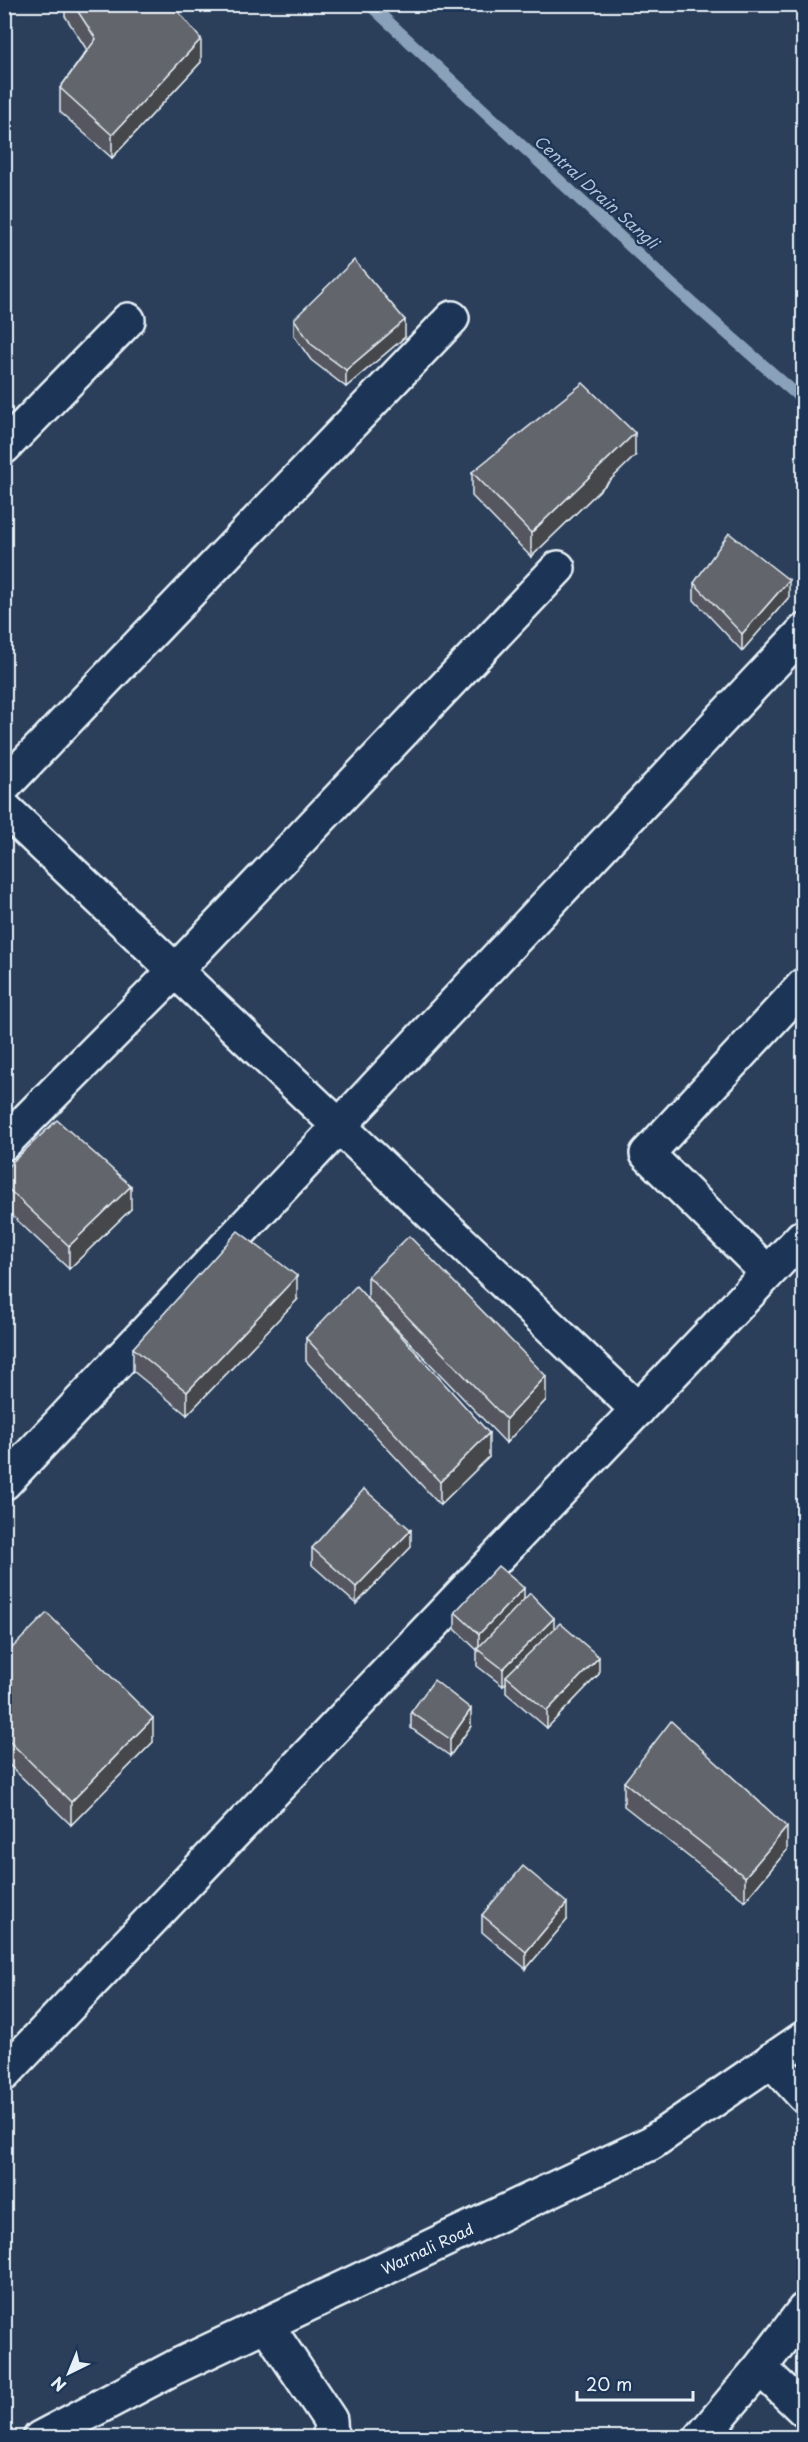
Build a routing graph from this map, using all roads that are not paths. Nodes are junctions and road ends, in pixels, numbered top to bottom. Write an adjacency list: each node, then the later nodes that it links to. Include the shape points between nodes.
1 (452, 318): 6 (street)
2 (129, 320): 3 (street)
3 (4, 447)
4 (558, 568): 8 (street)
5 (804, 631): 10 (street)
6 (4, 786)
7 (4, 808): 8 (street)
8 (176, 970): 10 (street); 11 (street)
9 (804, 985): 13 (street, via 647,1155)
10 (339, 1126): 14 (street); 15 (street)
11 (4, 1143)
12 (804, 1239): 13 (street)
13 (768, 1273): 14 (street)
14 (638, 1410): 18 (street)
15 (4, 1483)
16 (804, 2038): 17 (street, Warnali Road)
17 (771, 2060): 19 (street); 21 (street, Warnali Road, via 651,2143)
18 (4, 2074)
19 (804, 2096)
20 (804, 2310): 22 (street)
21 (267, 2324): 24 (street, Warnali Road); 25 (street, via 330,2420)
22 (760, 2368): 23 (street); 26 (street)
23 (804, 2410)
24 (40, 2438)
25 (331, 2438)
26 (701, 2438)

